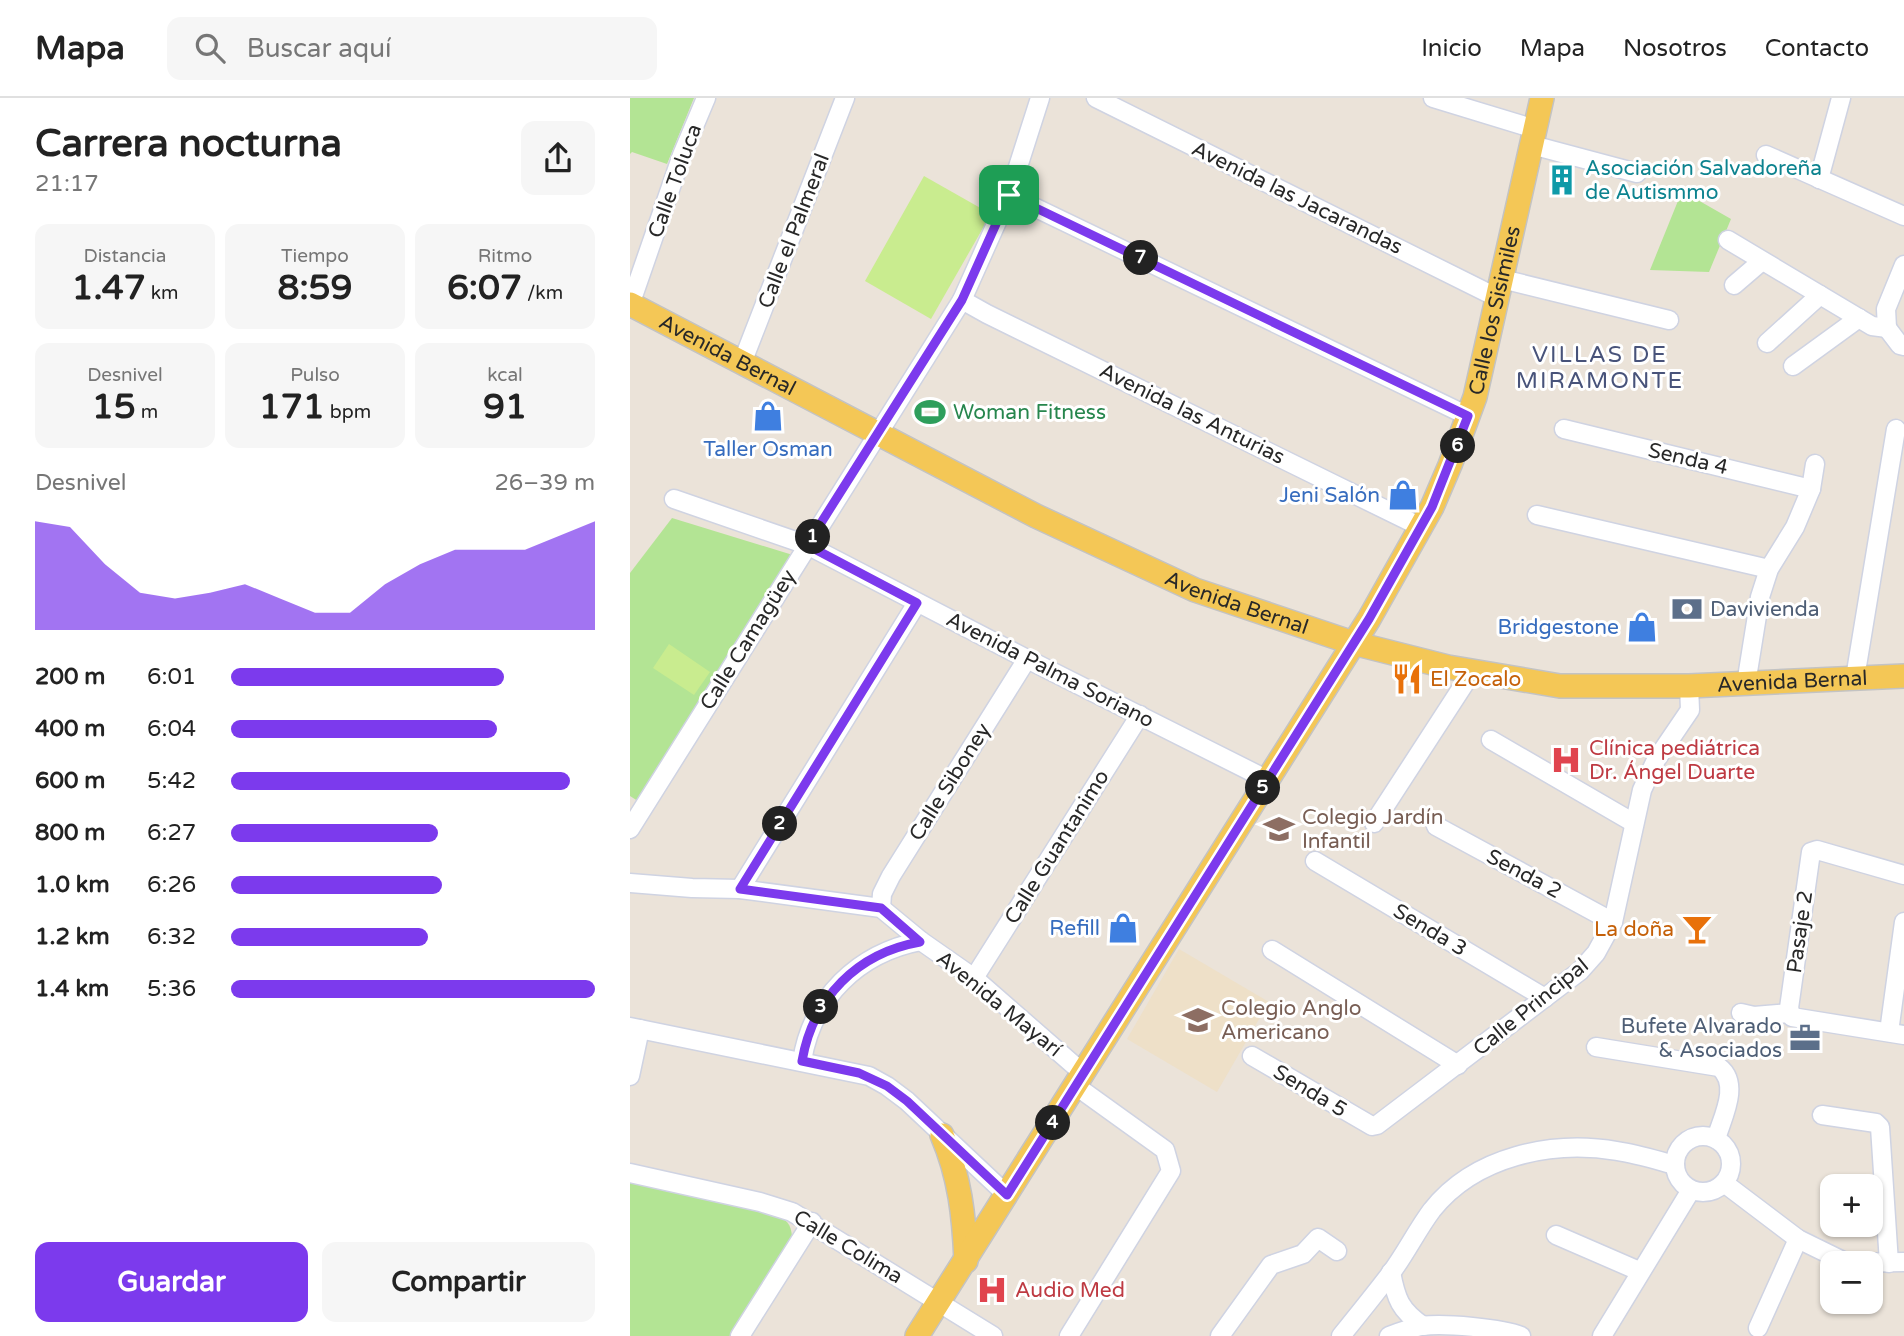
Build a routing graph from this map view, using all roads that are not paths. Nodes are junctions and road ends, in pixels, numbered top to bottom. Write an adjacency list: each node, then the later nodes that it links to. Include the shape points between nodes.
1 (706, 98): 21 (street, Calle Toluca)
2 (845, 98): 27 (street, Calle el Palmeral)
3 (1040, 98): 12 (street, Calle Camagüey)
4 (1097, 98): 18 (street, Avenida las Jacarandas)
5 (1433, 98): 8 (street)
6 (1542, 98): 8 (main road, Calle los Sisimiles)
7 (1841, 98): 11 (street)
8 (1533, 137): 10 (street); 18 (main road, Calle los Sisimiles)
9 (1766, 155): 11 (street)
10 (1637, 173)
11 (1819, 178): 13 (street)
12 (1009, 195): 20 (street, Calle Camagüey); 29 (street)
13 (1904, 216)
14 (1728, 240): 15 (street)
15 (1762, 261): 17 (street); 19 (street)
16 (1904, 265): 24 (street, via 1886,309)
17 (1734, 285)
18 (1500, 288): 23 (street, Avenida las Jacarandas); 29 (main road, Calle los Sisimiles)
19 (1820, 295): 22 (street); 25 (street)
20 (962, 300): 32 (street, Calle Camagüey); 37 (street, Avenida las Anturias)
21 (630, 304): 27 (main road, Avenida Bernal)
22 (1859, 318): 24 (street); 28 (street)
23 (1669, 320)
24 (1887, 328): 26 (street)
25 (1768, 343)
26 (1904, 346)
27 (742, 363): 32 (main road, Avenida Bernal)
28 (1793, 366)
29 (1468, 416): 37 (main road, Calle los Sisimiles)
30 (1564, 429): 34 (street, Senda 4)
31 (1896, 429): 45 (street)
32 (879, 434): 38 (street, Calle Camagüey); 41 (main road, Avenida Bernal, via 1036,516 1195,590)
33 (1815, 464): 34 (street)
34 (1811, 489): 39 (street)
35 (674, 499): 38 (street, Avenida Palma Soriano)
36 (1537, 514): 39 (street)
37 (1422, 527): 41 (main road, Calle los Sisimiles)
38 (807, 545): 40 (street, Avenida Palma Soriano); 54 (street, Calle Camagüey)
39 (1769, 569): 46 (street)
40 (917, 603): 42 (street, Avenida Palma Soriano); 58 (street)
41 (1353, 643): 43 (main road, Avenida Bernal); 50 (main road, Calle los Sisimiles)
42 (1027, 659): 48 (street, Avenida Palma Soriano); 59 (street, Calle Siboney, via 891,876)
43 (1472, 672): 47 (main road, Avenida Bernal, via 1560,686); 51 (street)
44 (1904, 676): 45 (main road, Avenida Bernal)
45 (1855, 678): 46 (main road, Avenida Bernal)
46 (1746, 684): 47 (main road, Avenida Bernal)
47 (1689, 686): 52 (street, Calle Principal, via 1690,710 1649,772)
48 (1140, 715): 50 (street, Avenida Palma Soriano); 64 (street, Calle Guantanimo)
49 (1491, 740): 52 (street)
50 (1268, 780): 75 (main road, Calle los Sisimiles)
51 (1374, 823)
52 (1634, 823): 60 (street, Calle Principal)
53 (1436, 826): 60 (street, Senda 2)
54 (630, 828)
55 (1315, 861): 65 (street, Senda 3)
56 (1904, 875): 67 (street, Pasaje 2, via 1811,852)
57 (630, 883): 58 (street)
58 (740, 889): 59 (street)
59 (881, 908): 62 (street, Avenida Mayarí)
60 (1613, 922): 65 (street, Calle Principal, via 1589,962)
61 (1904, 922): 69 (street)
62 (920, 942): 64 (street, Avenida Mayarí); 72 (street, via 879,954 839,983 812,1025)
63 (1272, 950): 73 (street)
64 (974, 978): 75 (street, Avenida Mayarí)
65 (1545, 998): 73 (street, Calle Principal)
66 (1741, 1013): 67 (street)
67 (1790, 1015): 69 (street)
68 (635, 1028): 72 (street); 74 (street)
69 (1896, 1033)
70 (1596, 1047): 79 (street, via 1720,1067 1730,1086)
71 (1252, 1056): 77 (street, Senda 5)
72 (802, 1061): 78 (street, via 878,1080)
73 (1458, 1065): 77 (street, Calle Principal, via 1377,1125)
74 (630, 1076)
75 (1080, 1080): 84 (main road, Calle los Sisimiles); 100 (street, Avenida Mayarí, via 1165,1150 1171,1171)
76 (1822, 1115): 90 (street, via 1876,1122 1880,1127)
77 (1367, 1125)
78 (942, 1135): 84 (street); 89 (main road, via 961,1194)
79 (1716, 1139): 80 (street, via 1698,1136 1686,1142); 82 (street, via 1730,1157 1731,1171)
80 (1675, 1165): 83 (street, via 1681,1182); 92 (street, via 1584,1148 1504,1159 1465,1180 1433,1209)
81 (630, 1173): 85 (street, Calle Colima, via 761,1202)
82 (1724, 1183): 83 (street, via 1708,1192); 87 (street)
83 (1691, 1190): 91 (street)
84 (1007, 1195): 89 (main road, Calle los Sisimiles)
85 (812, 1222): 93 (street, Calle Colima); 97 (street)
86 (1556, 1235): 91 (street)
87 (1798, 1239): 90 (street, via 1847,1263); 95 (street)
88 (1337, 1251): 101 (street, via 1318,1238 1303,1254 1271,1265)
89 (966, 1261): 93 (main road, Calle los Sisimiles)
90 (1897, 1263)
91 (1639, 1271): 105 (street)
92 (1391, 1272): 94 (street, via 1395,1295 1406,1314); 102 (street)
93 (939, 1301): 98 (main road, Calle los Sisimiles); 99 (street, Calle Colima)
94 (1423, 1326): 96 (street); 103 (street)
95 (1758, 1328)
96 (1469, 1332): 104 (street, via 1508,1330)
97 (740, 1336)
98 (917, 1336)
99 (993, 1336)
100 (1069, 1336)
101 (1220, 1336)
102 (1341, 1336)
103 (1389, 1336)
104 (1521, 1336)
105 (1602, 1336)

